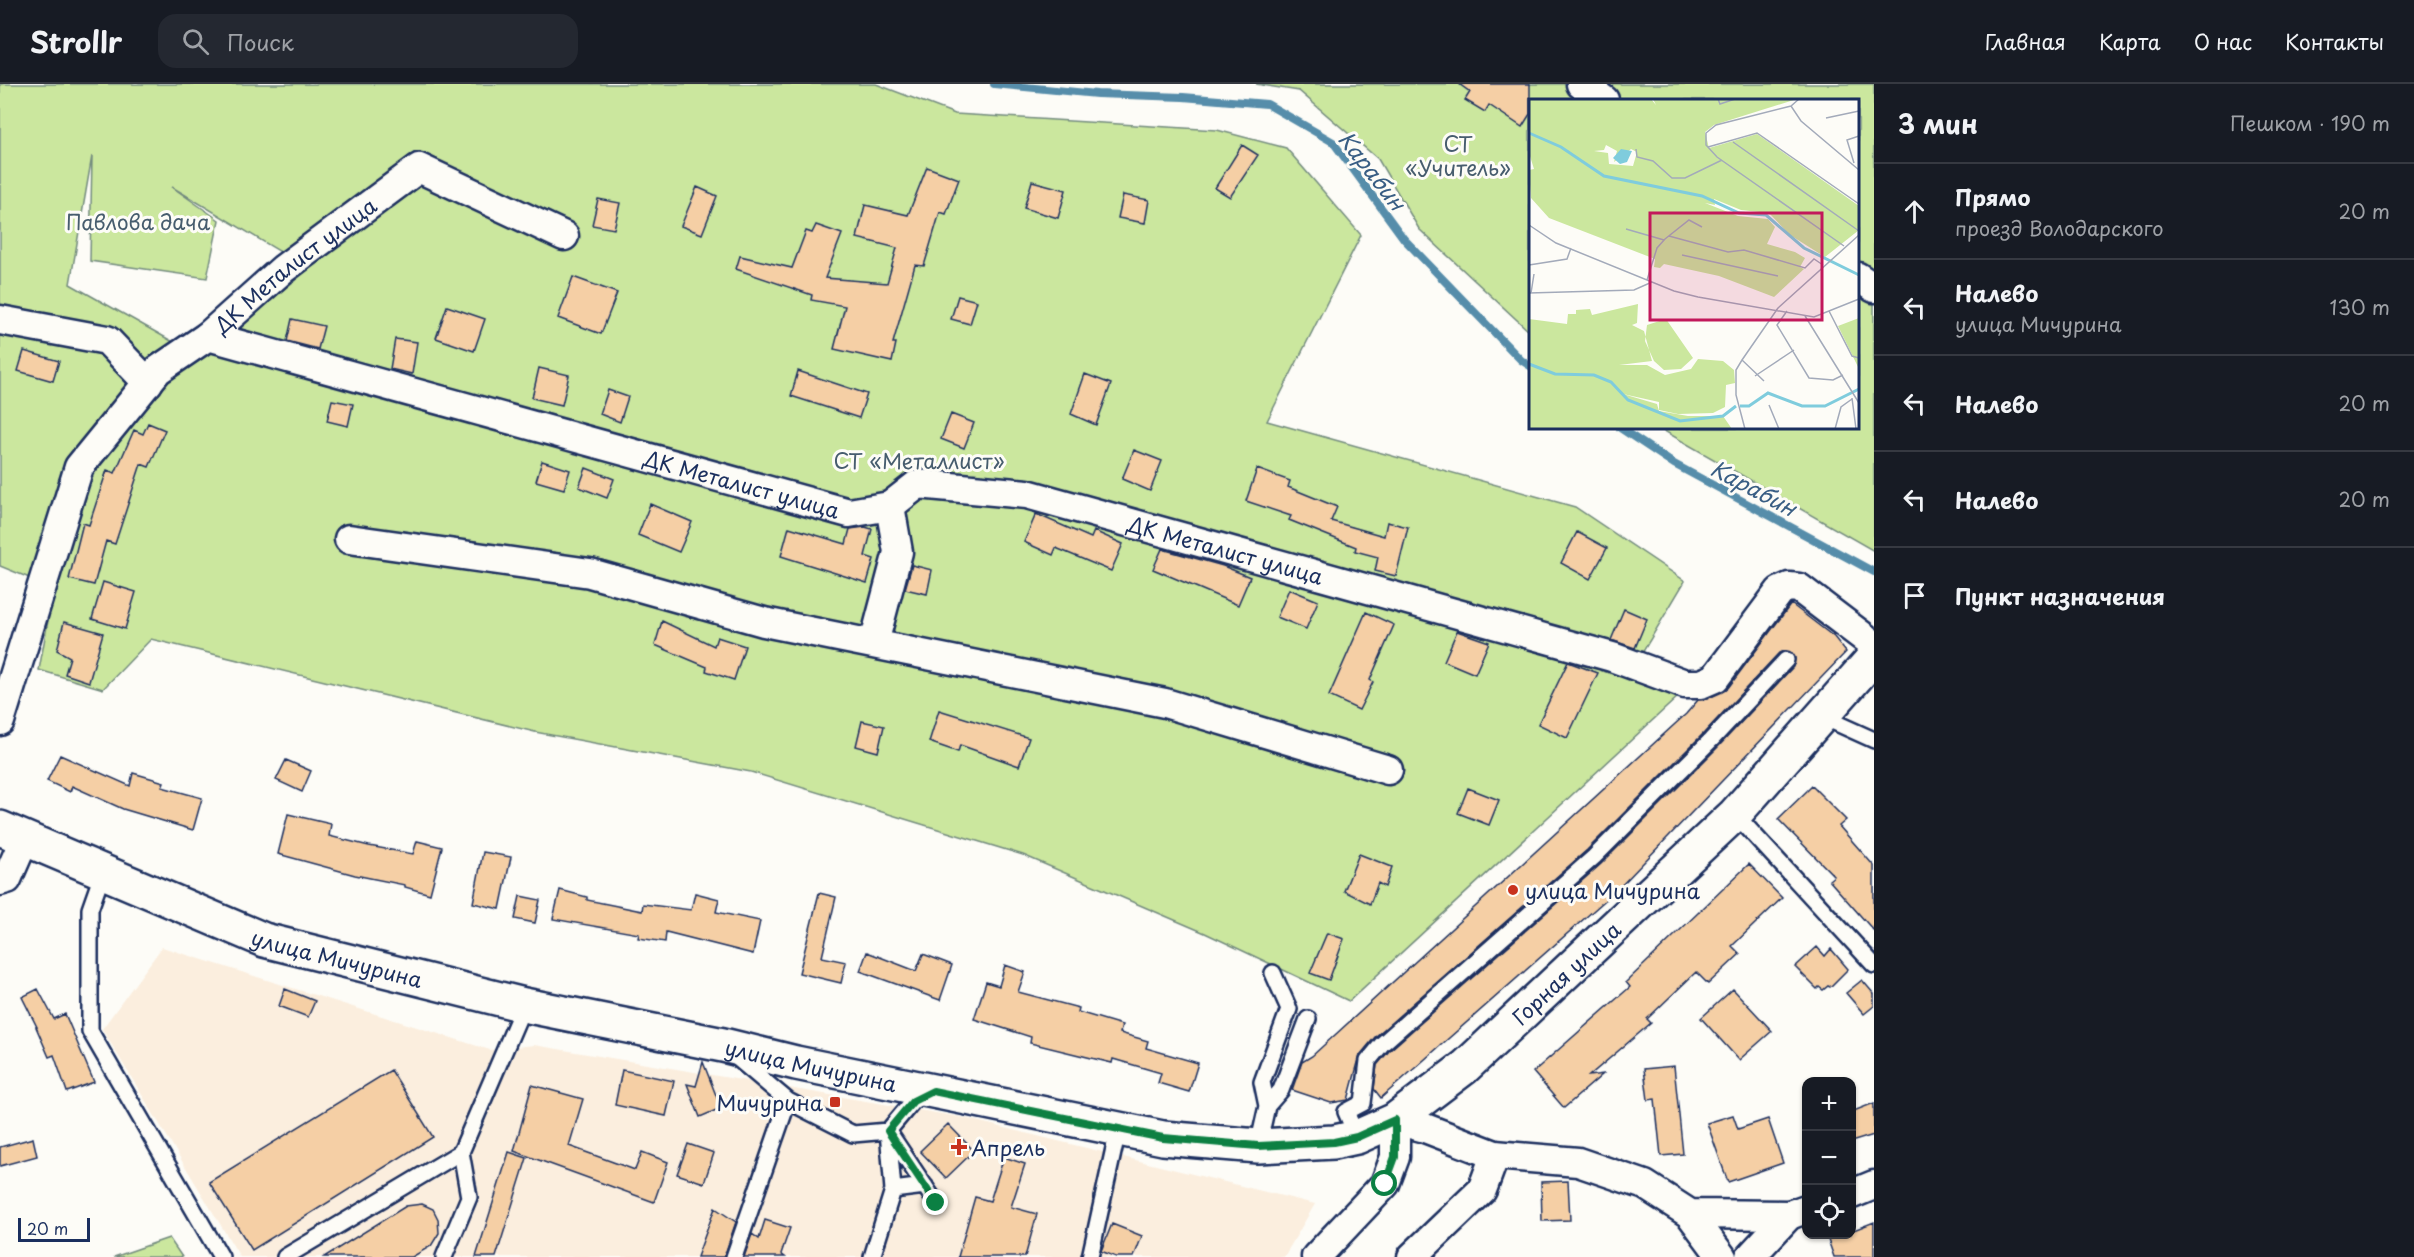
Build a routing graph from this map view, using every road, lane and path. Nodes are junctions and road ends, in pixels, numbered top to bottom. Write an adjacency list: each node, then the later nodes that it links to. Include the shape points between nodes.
1 (1581, 84): 2 (street)
2 (1603, 99)
3 (564, 236): 7 (street, ДК Металист улица, via 419,168 283,269)
4 (1859, 278): 5 (street)
5 (1874, 288)
6 (0, 320): 8 (street, via 107,340)
7 (208, 336): 8 (street, via 158,370); 9 (street, ДК Металист улица, via 849,513)
8 (148, 383): 16 (street, via 79,467)
9 (890, 506): 11 (street, via 898,552); 12 (street, ДК Металист улица, via 918,484 1027,494 1612,657 1685,684 1701,684 1715,678 1780,591 1789,587 1799,588)
10 (349, 539): 11 (street, via 590,573 765,622)
11 (874, 643): 18 (street, via 1165,703)
12 (1874, 645)
13 (1874, 657): 15 (street, Горная улица)
14 (1786, 660): 34 (lane, via 1594,857 1382,1044 1368,1061 1363,1103 1346,1113)
15 (1822, 717): 17 (lane); 19 (street, Горная улица)
16 (0, 721)
17 (1874, 740)
18 (1388, 770)
19 (1735, 814): 23 (lane); 31 (street, Горная улица, via 1465,1067)
20 (12, 833): 21 (street, улица Мичурина); 22 (street, via 7,879)
21 (103, 872): 25 (street, улица Мичурина, via 264,940); 45 (lane, via 90,909 90,1031)
22 (0, 880)
23 (1874, 965)
24 (1273, 973): 30 (lane, via 1288,1009 1262,1082)
25 (524, 1005): 27 (street, улица Мичурина); 36 (lane)
26 (1308, 1018): 30 (lane, via 1281,1090)
27 (723, 1045): 28 (street, улица Мичурина); 29 (lane)
28 (933, 1091): 32 (street, улица Мичурина); 33 (lane, via 913,1101)
29 (788, 1101): 33 (lane, via 853,1134); 48 (lane)
30 (1267, 1107): 35 (lane)
31 (1395, 1120): 34 (street, улица Мичурина); 37 (street); 51 (street, via 1395,1157 1385,1184)
32 (1118, 1130): 35 (street, улица Мичурина); 50 (lane)
33 (888, 1131): 39 (lane); 40 (lane)
34 (1357, 1137): 35 (street, улица Мичурина)
35 (1258, 1146)
36 (462, 1152): 46 (lane); 47 (lane, via 470,1197)
37 (1496, 1155): 44 (street, via 1578,1162 1645,1185); 52 (street, via 1482,1190)
38 (1874, 1185): 41 (street)
39 (925, 1186): 40 (lane); 42 (lane)
40 (893, 1190): 49 (lane)
41 (1856, 1192)
42 (936, 1203)
43 (1798, 1212): 44 (street); 54 (street)
44 (1690, 1214): 53 (street)
45 (221, 1257)
46 (285, 1257)
47 (444, 1257)
48 (734, 1257)
49 (872, 1257)
50 (1090, 1257)
51 (1316, 1257)
52 (1412, 1257)
53 (1722, 1257)
54 (1750, 1257)

